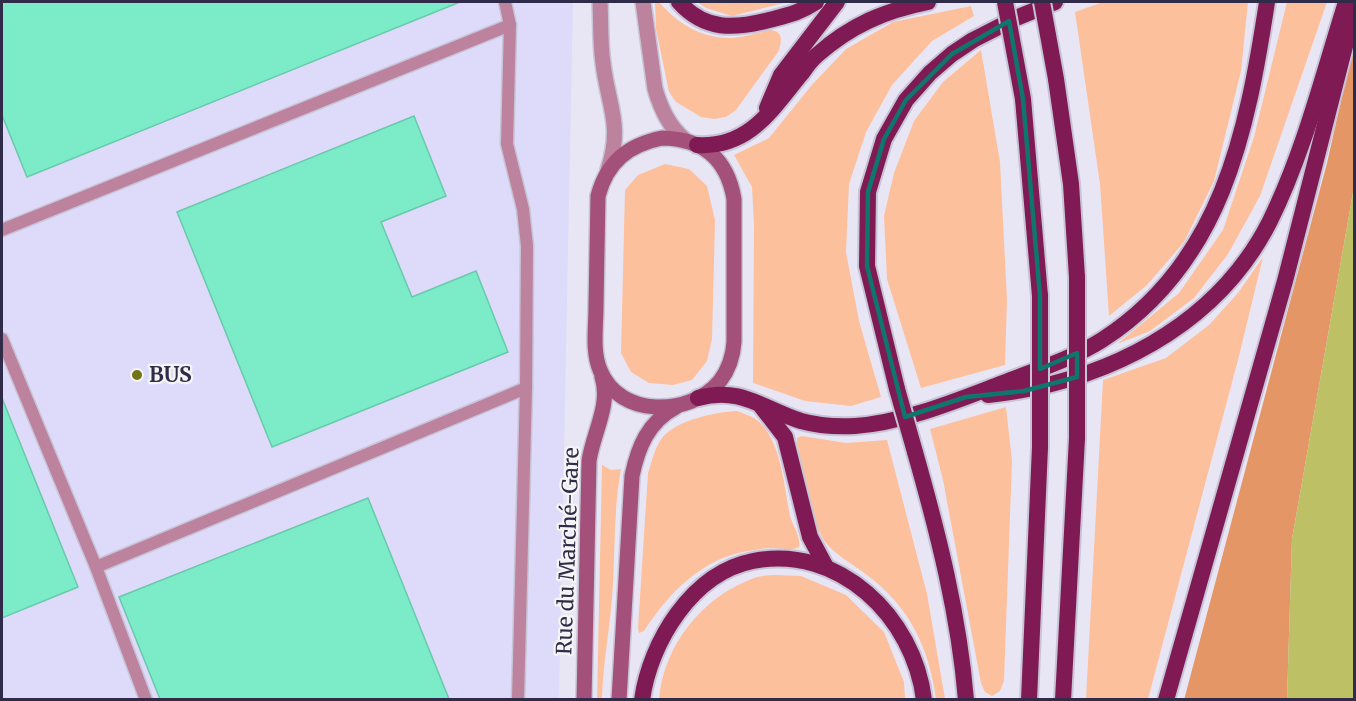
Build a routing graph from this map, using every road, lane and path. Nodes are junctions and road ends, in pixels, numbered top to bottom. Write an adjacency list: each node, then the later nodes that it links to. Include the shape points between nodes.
1 (505, 2): 14 (lane)
2 (600, 2): 17 (street, via 603,65 615,117)
3 (643, 2): 16 (street, via 660,103 672,127)
4 (680, 2): 5 (highway, via 689,13 704,21 729,27 800,12)
5 (816, 2)
6 (837, 2): 15 (highway, via 781,75)
7 (928, 2): 15 (highway, via 895,9 860,24 816,56)
8 (1005, 2): 34 (highway, bridge, via 1023,99 1040,296 1040,447)
9 (1042, 2): 35 (highway, bridge, via 1071,184 1077,277 1077,438)
10 (1055, 2): 33 (highway, bridge, via 972,40 930,73 906,100 884,139 868,192 867,266 936,526 956,622)
11 (1346, 2): 22 (highway, via 1286,185 1265,229 1231,280 1171,334 1125,359 1042,387)
12 (1267, 3): 22 (highway, via 1249,101 1224,189 1203,234 1183,263 1154,298 1102,340)
13 (1354, 11): 36 (highway, via 1285,281)
14 (510, 25): 18 (lane); 21 (lane, via 507,144 527,236)
15 (763, 120): 16 (highway, via 730,142 708,146)
16 (691, 143): 17 (main road, via 662,138 642,143 615,159); 23 (main road, via 714,156 727,173 734,211 733,356 721,379)
17 (608, 170): 20 (main road, Rue du Marché-Gare, via 598,196 596,344)
18 (2, 230)
19 (2, 339): 25 (lane)
20 (600, 371): 23 (main road, via 616,392 641,406 655,408); 29 (main road, Rue du Marché-Gare, via 604,403 589,461)
21 (526, 388): 25 (lane); 28 (lane)
22 (966, 397): 24 (highway, via 914,415 829,427)
23 (692, 400): 24 (highway, via 730,393); 30 (main road, via 662,416 639,447 632,476)
24 (761, 405): 26 (highway, via 785,437 810,537)
25 (96, 567): 27 (lane)
26 (826, 567): 31 (highway, via 782,558 752,561 722,572 698,589 673,617 661,640); 32 (highway, via 864,589 901,630 914,655)
27 (146, 699)
28 (518, 699)
29 (584, 699)
30 (619, 699)
31 (642, 699)
32 (924, 699)
33 (966, 699)
34 (1029, 699)
35 (1063, 699)
36 (1166, 699)

